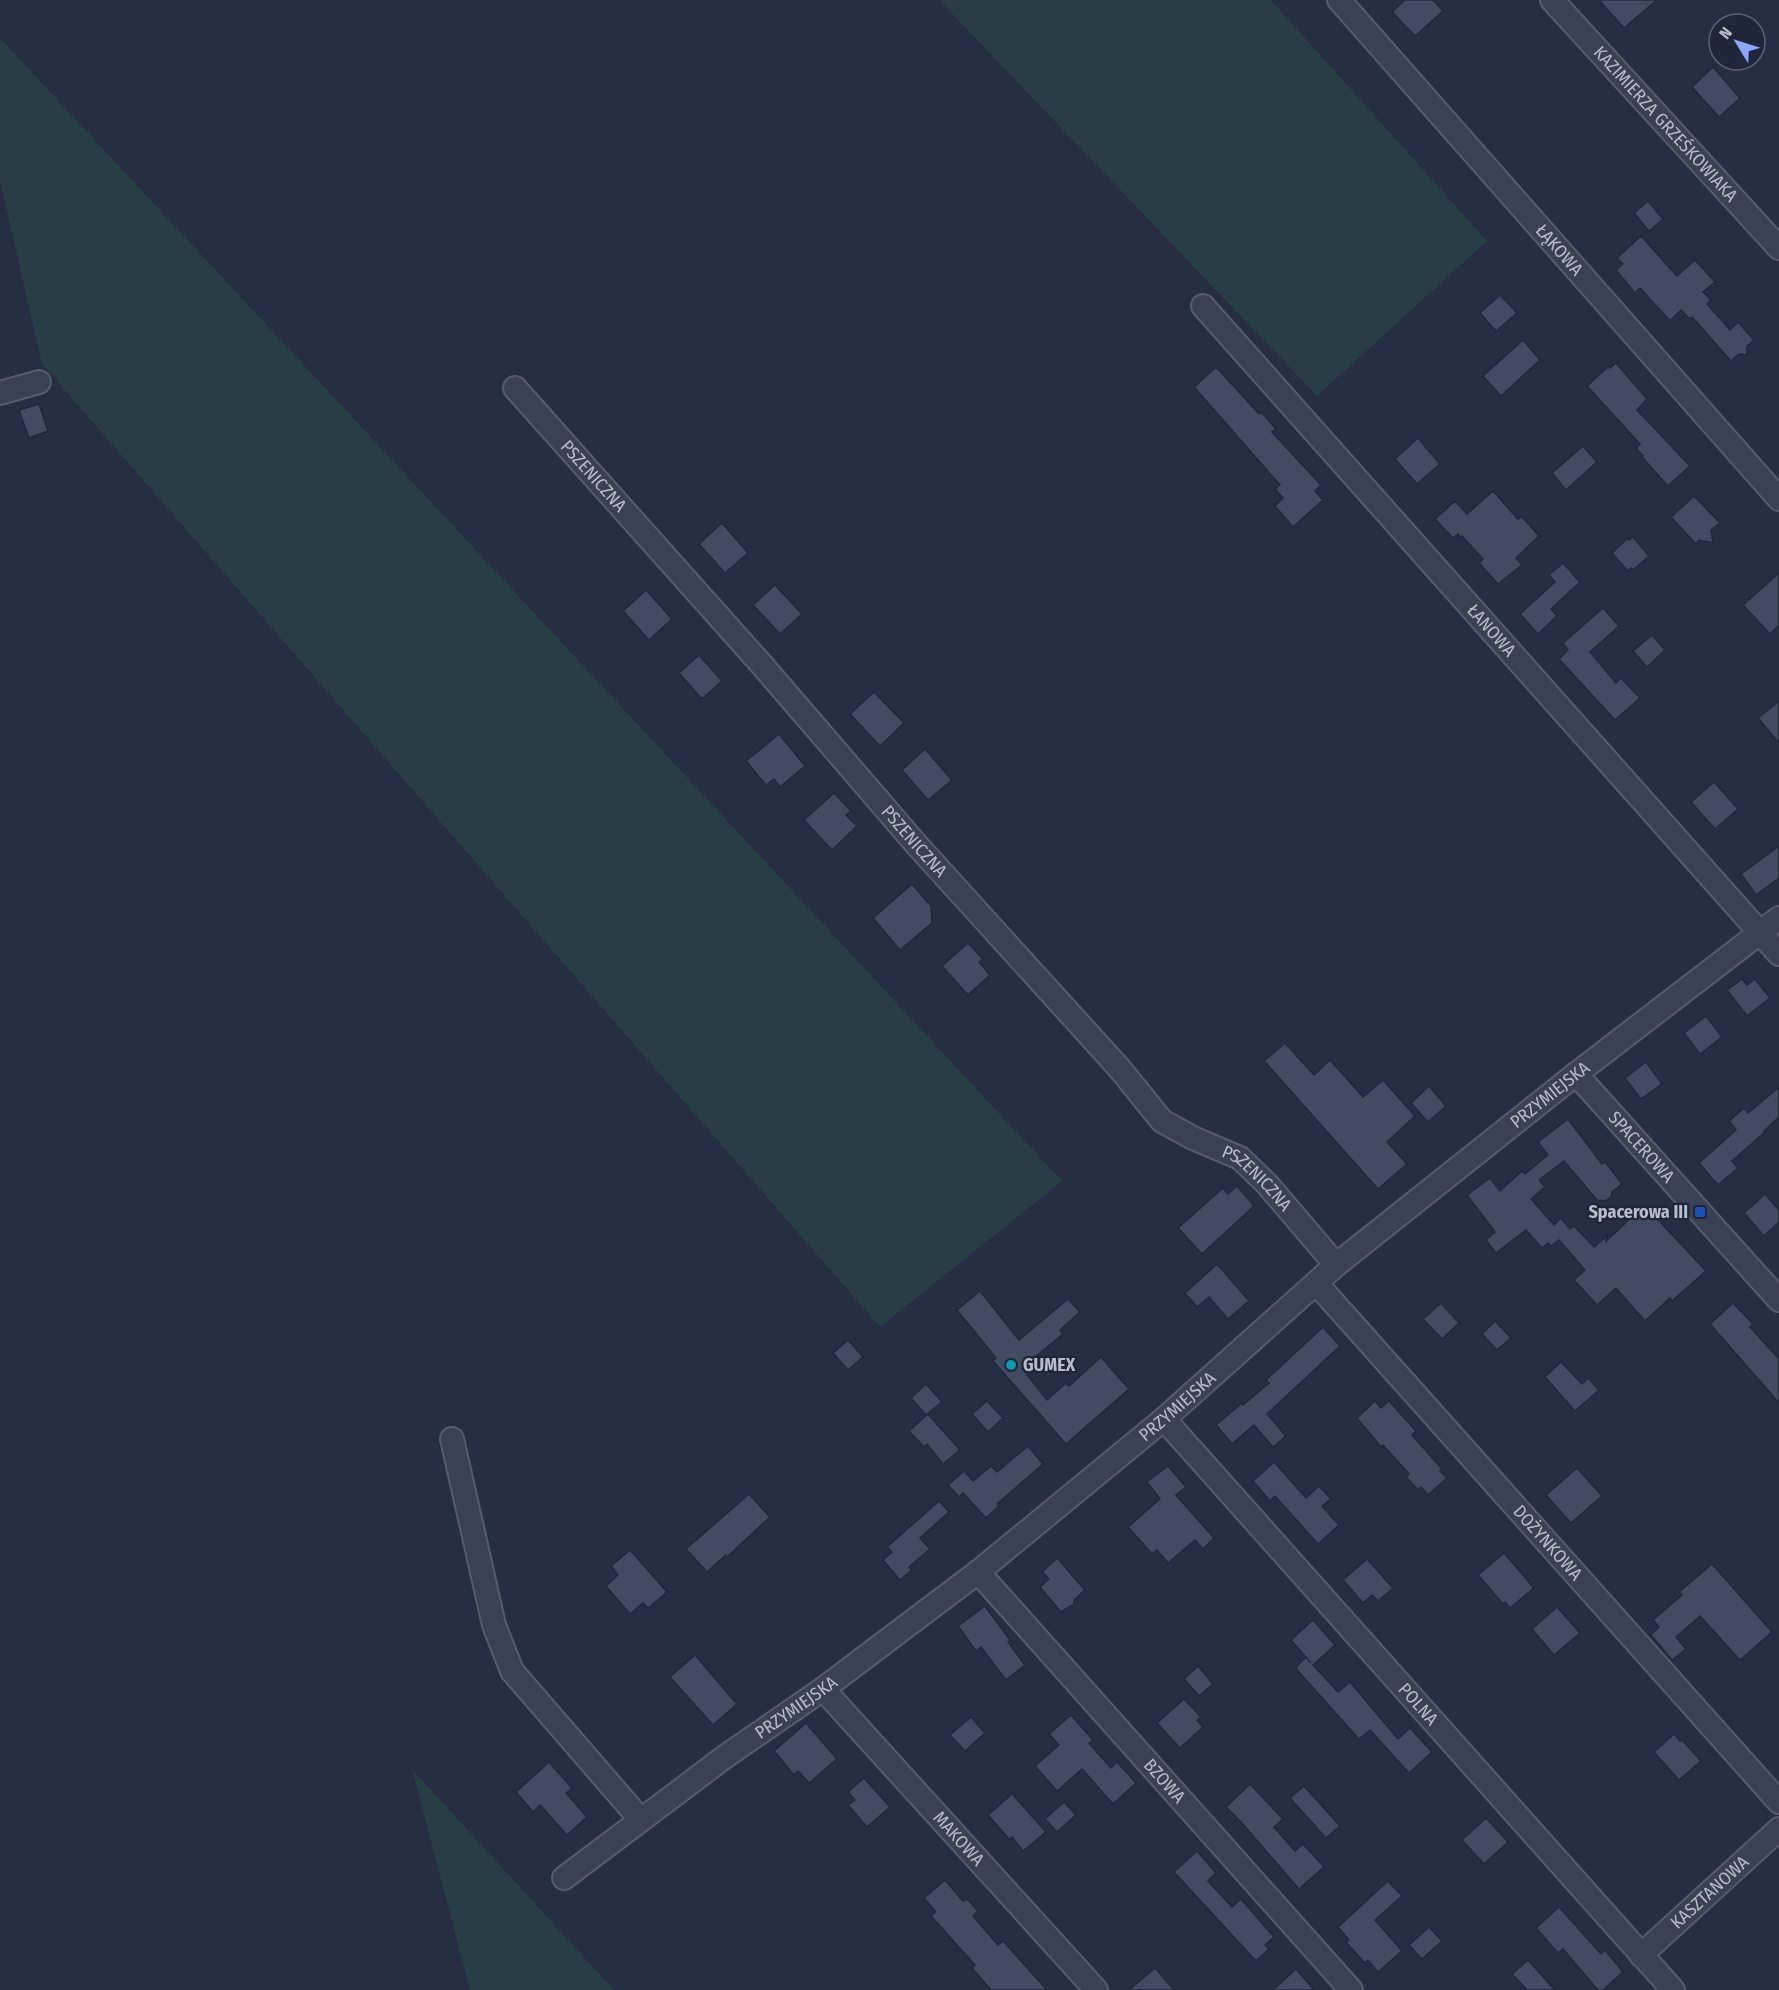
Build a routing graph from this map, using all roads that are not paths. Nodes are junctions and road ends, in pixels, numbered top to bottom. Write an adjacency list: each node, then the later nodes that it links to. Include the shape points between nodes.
1 (1338, 0): 8 (street, ŁĄKOWA)
2 (1552, 0): 3 (street, KAZIMIERZA GRZEŚKOWIAKA)
3 (1779, 248)
4 (1203, 306): 10 (street, ŁANOWA)
5 (39, 382): 7 (street)
6 (515, 388): 13 (street, PSZENICZNA, via 1162,1121 1240,1158)
7 (0, 393)
8 (1779, 499)
9 (1779, 918): 10 (street, PRZYMIEJSKA)
10 (1760, 933): 11 (street, ŁANOWA); 12 (street, PRZYMIEJSKA)
11 (1779, 954)
12 (1576, 1074): 13 (street, PRZYMIEJSKA); 15 (street, SPACEROWA)
13 (1336, 1264): 14 (street, PRZYMIEJSKA)
14 (1316, 1283): 16 (street, PRZYMIEJSKA); 20 (street, DOŻYNKOWA)
15 (1779, 1300)
16 (1164, 1419): 18 (street, PRZYMIEJSKA); 24 (street, POLNA)
17 (452, 1439): 21 (street, via 494,1625 512,1671)
18 (978, 1572): 19 (street, PRZYMIEJSKA); 26 (street, BZOWA)
19 (823, 1689): 21 (street, PRZYMIEJSKA); 25 (street, MAKOWA)
20 (1779, 1802)
21 (640, 1819): 23 (street, PRZYMIEJSKA)
22 (1779, 1829): 24 (street, KASZTANOWA)
23 (564, 1878)
24 (1641, 1955): 27 (street, POLNA)
25 (1096, 1990)
26 (1351, 1990)
27 (1673, 1990)

